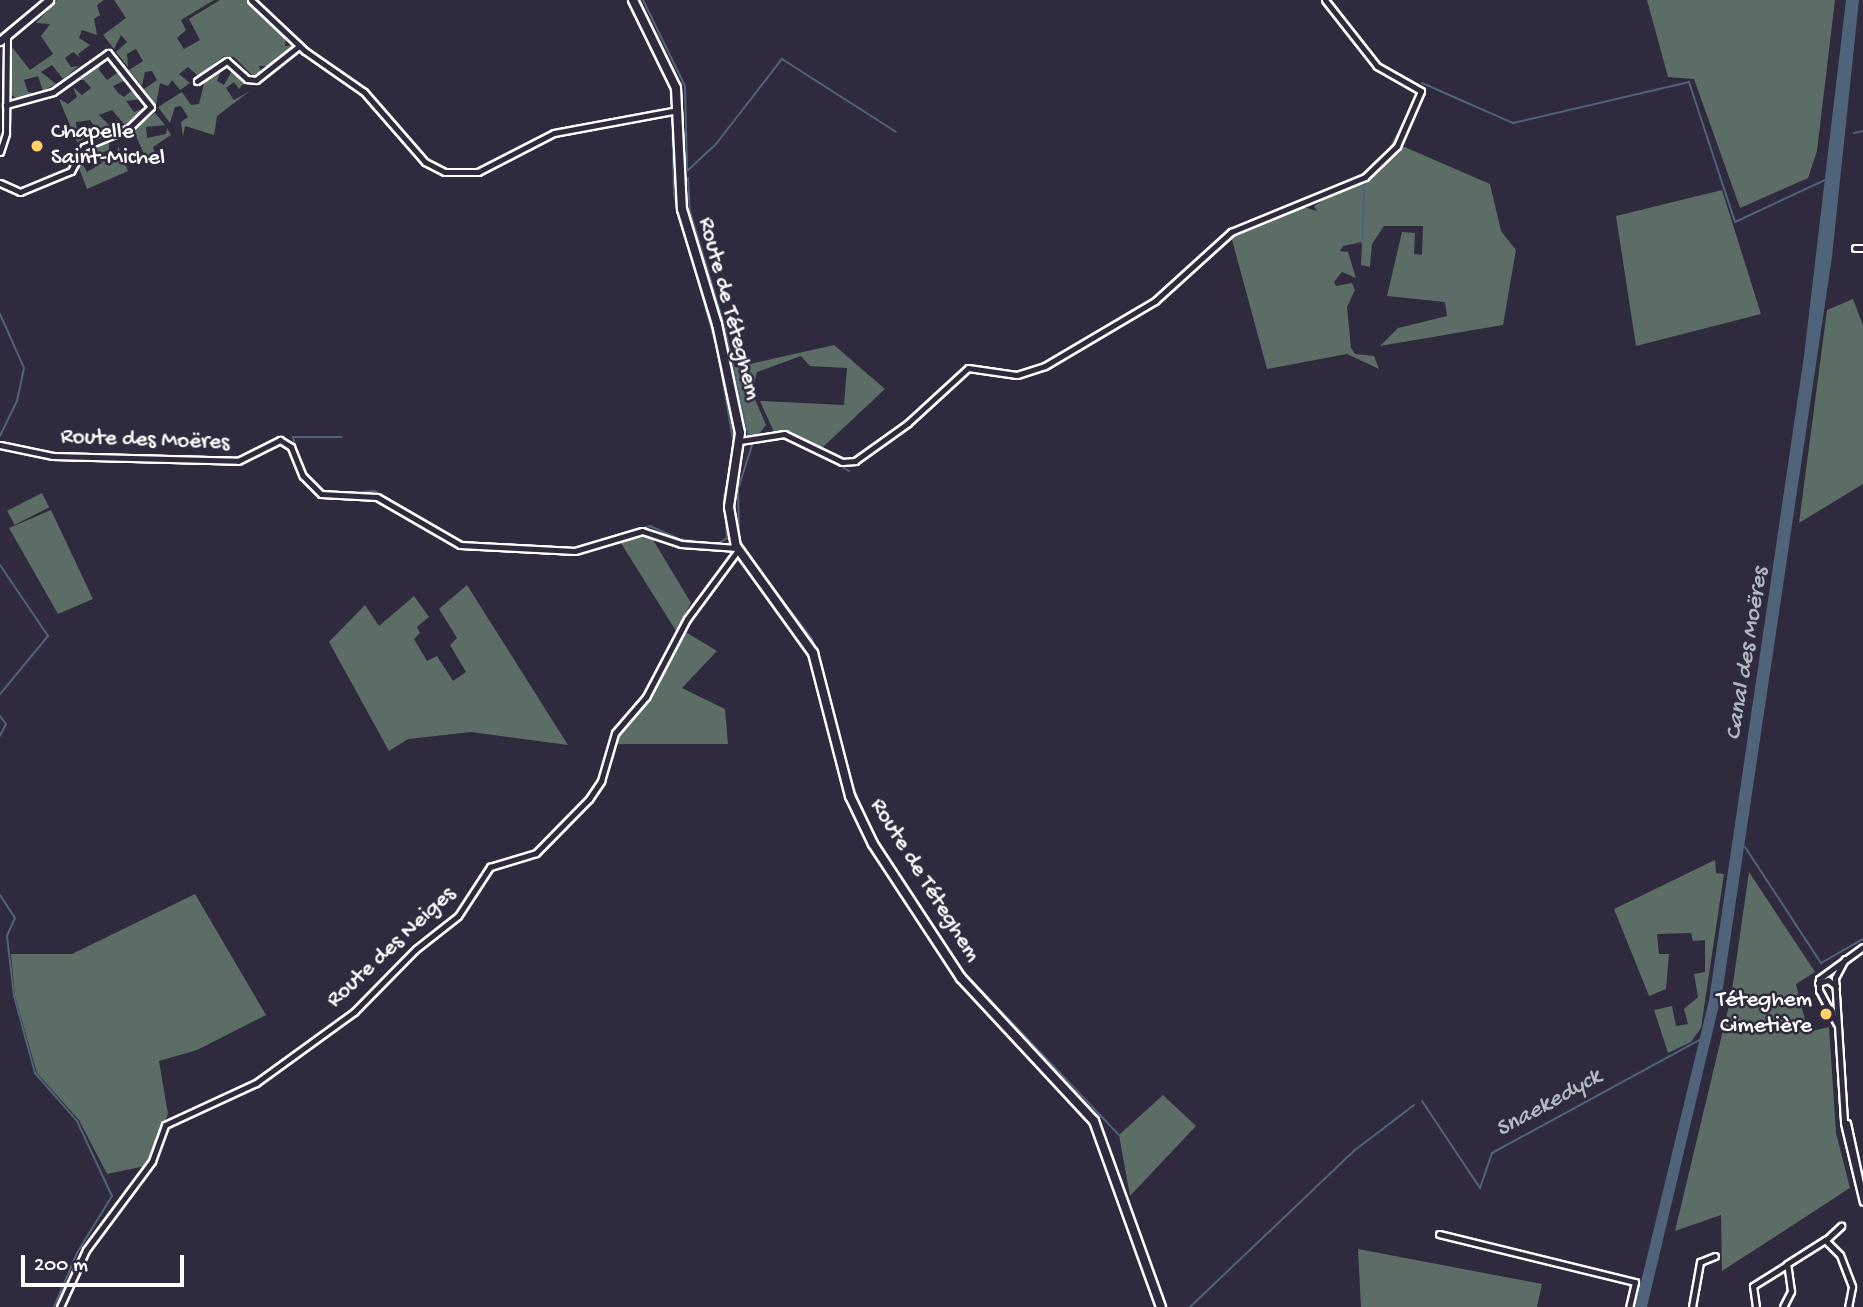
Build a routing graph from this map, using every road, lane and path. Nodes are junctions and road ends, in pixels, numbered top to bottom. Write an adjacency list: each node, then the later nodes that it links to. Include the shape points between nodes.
1 (49, 0): 5 (street)
2 (251, 0): 6 (street)
3 (633, 0): 9 (main road, Route de Téteghem, via 670,68)
4 (1325, 0): 14 (street, via 1377,66 1421,91 1395,148 1365,177 1234,230 1155,301 1045,366 1017,374 968,368 911,421 855,461 842,461 784,434)
5 (2, 40): 8 (street)
6 (299, 46): 7 (street, via 256,80 247,79 228,61); 9 (street, via 364,92 425,162 453,174 485,170 549,134)
7 (197, 81)
8 (6, 105): 10 (street); 11 (street, via 51,93 110,53 151,107 130,128 83,147 71,171 20,192)
9 (678, 110): 14 (main road, Route de Téteghem, via 682,209 718,329)
10 (0, 152)
11 (0, 183)
12 (1855, 248): 13 (street)
13 (1863, 248)
14 (740, 440): 16 (main road, Route de Téteghem, via 729,507)
15 (0, 446): 16 (street, Route des Moëres, via 63,457 238,461 280,440 291,447 303,476 321,494 377,497 460,545 575,551 645,531 677,543)
16 (738, 549): 29 (street, Route des Neiges, via 685,623 646,697 615,733 589,799 536,853 490,867 458,916 413,951 361,1007 256,1083 165,1125 152,1161 89,1246); 30 (main road, Route de Téteghem, via 813,653 850,796 873,844 964,982 1096,1124)
17 (1863, 947): 18 (street)
18 (1845, 959): 19 (street); 20 (street)
19 (1818, 983): 20 (street, via 1826,980); 21 (street)
20 (1836, 986): 21 (street)
21 (1838, 1028): 23 (street, via 1843,1104)
22 (1863, 1155): 23 (street)
23 (1853, 1158): 23 (street, via 1863,1202)
24 (1841, 1226): 26 (street)
25 (1439, 1234): 31 (street, via 1635,1282)
26 (1826, 1240): 28 (street); 35 (street, via 1840,1255 1852,1287)
27 (1715, 1256): 32 (street, via 1700,1262)
28 (1786, 1265): 33 (street, via 1754,1286); 34 (street, via 1791,1291)
29 (60, 1307)
30 (1161, 1307)
31 (1629, 1307)
32 (1692, 1307)
33 (1756, 1307)
34 (1783, 1307)
35 (1848, 1307)

